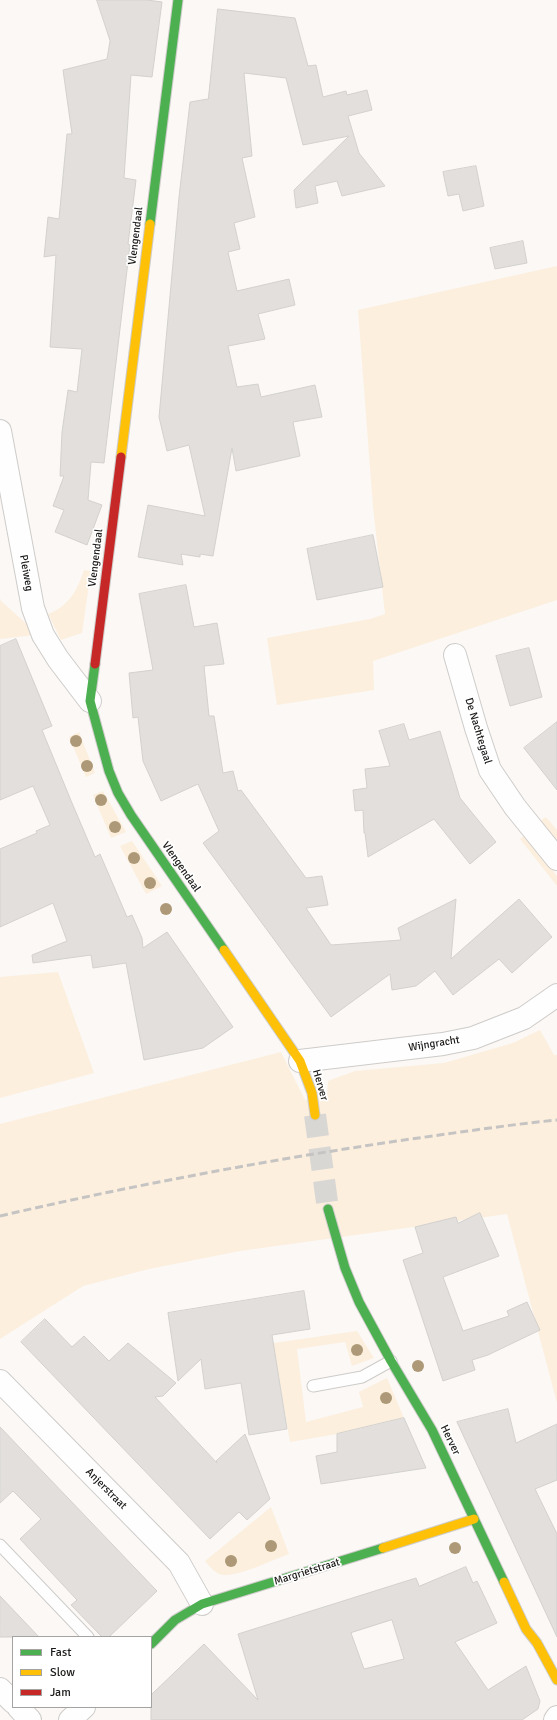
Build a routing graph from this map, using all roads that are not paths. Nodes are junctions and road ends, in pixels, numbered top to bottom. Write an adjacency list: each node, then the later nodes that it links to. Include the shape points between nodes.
1 (178, 0): 4 (street, Vlengendaal)
2 (0, 431): 4 (street, Pleiweg, via 33,608 43,634 58,659)
3 (455, 655): 5 (street, De Nachtegaal, via 490,770 515,807)
4 (90, 701): 7 (street, Vlengendaal, via 109,771 118,793)
5 (557, 859)
6 (557, 995): 7 (street, Wijngracht, via 524,1018 473,1038)
7 (300, 1061): 8 (street, Herver, via 312,1093)
8 (315, 1115)
9 (328, 1209): 10 (street, Herver, via 351,1286)
10 (391, 1361): 12 (lane, via 362,1377); 13 (street, Herver, via 432,1430)
11 (0, 1381): 15 (street, Anjerstraat, via 179,1563)
12 (313, 1386)
13 (474, 1519): 15 (street, Margrietstraat); 18 (street, Herver, via 526,1629)
14 (0, 1545): 16 (lane)
15 (202, 1604): 17 (street, Margrietstraat, via 175,1620)
16 (87, 1636)
17 (152, 1643)
18 (557, 1680)
19 (0, 1688): 20 (street)
20 (12, 1701)
21 (19, 1708): 24 (street)
22 (83, 1708): 25 (street)
23 (557, 1717): 26 (street)
24 (30, 1720)
25 (70, 1720)
26 (555, 1720)

